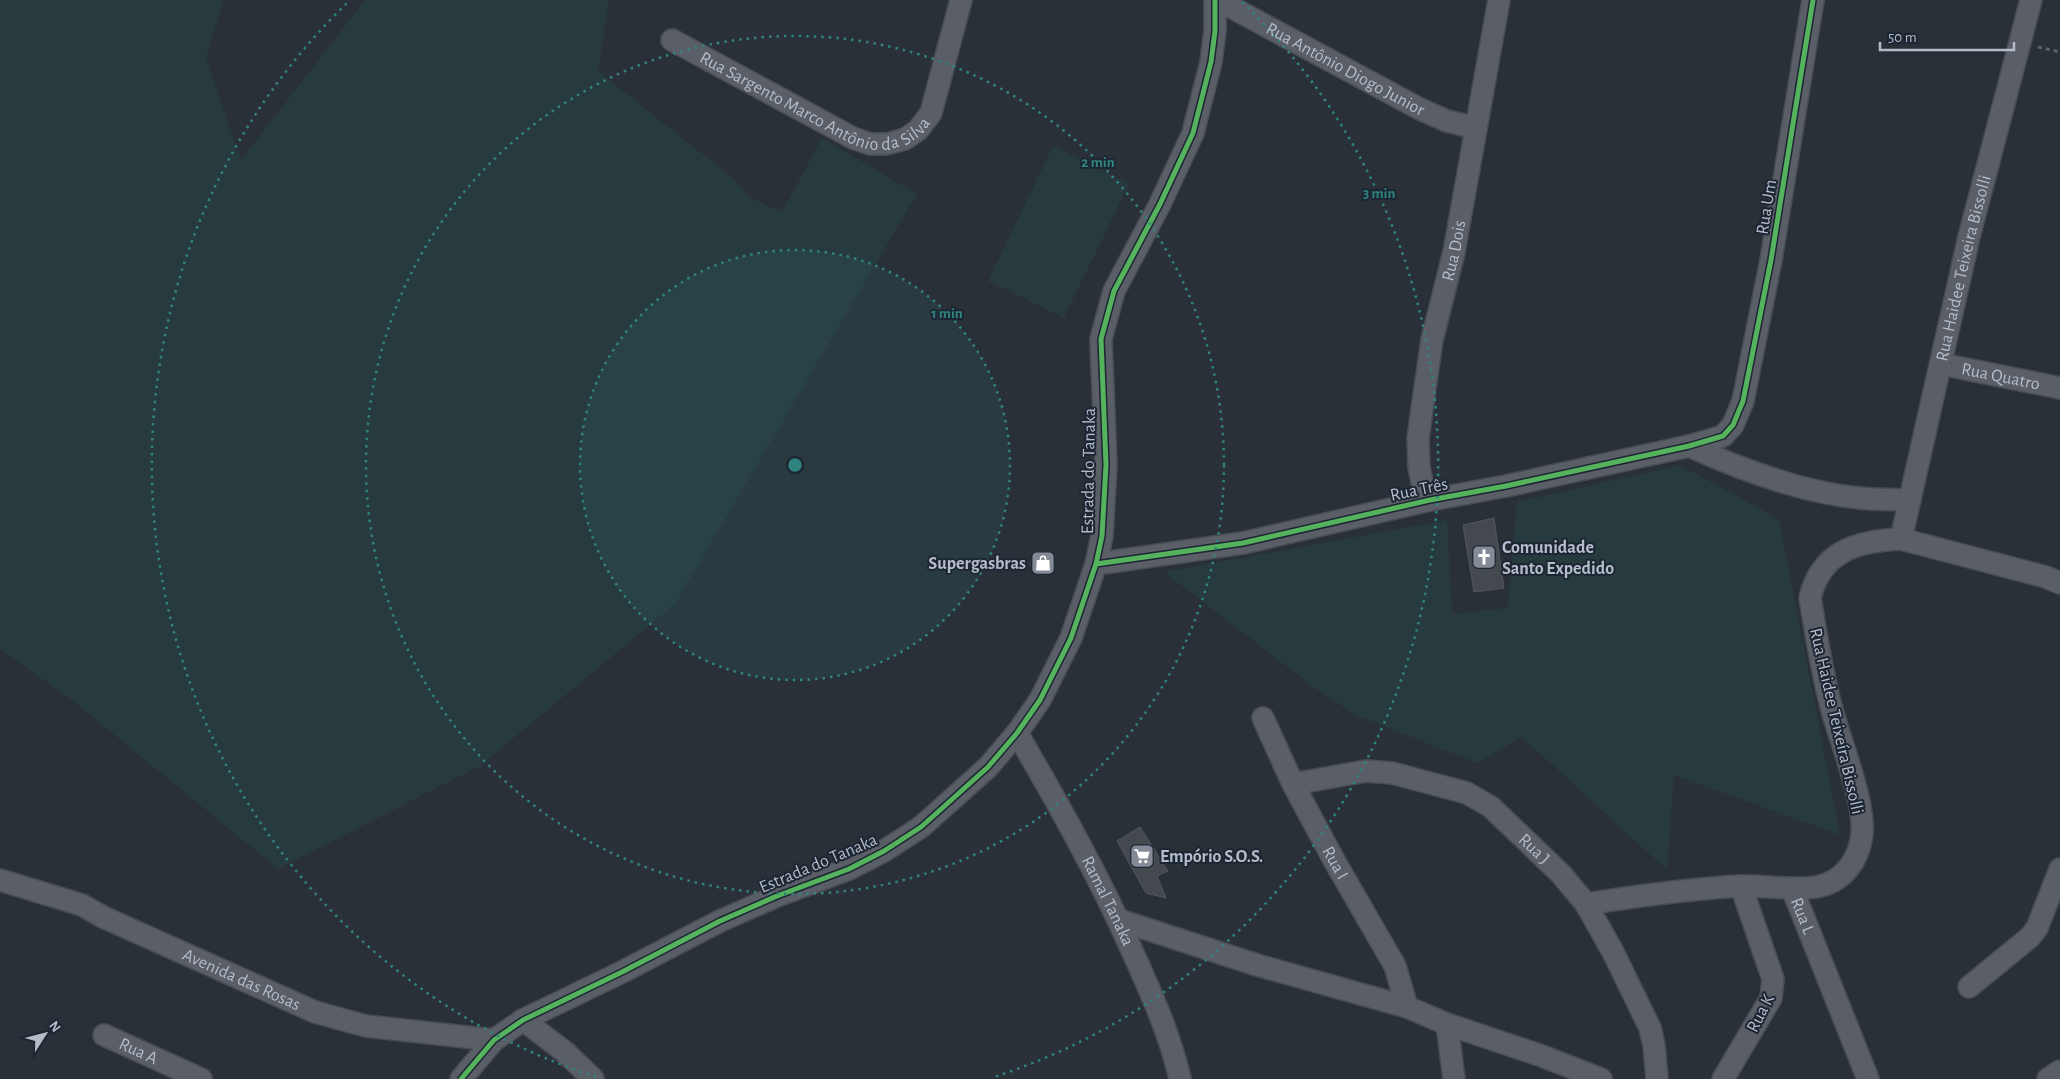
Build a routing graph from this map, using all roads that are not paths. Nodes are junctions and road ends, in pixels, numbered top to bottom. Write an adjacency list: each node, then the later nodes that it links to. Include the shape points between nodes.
1 (961, 0): 6 (street, Rua Sargento Marco Antônio da Silva, via 930,113 918,130 904,139 886,144 870,144 853,138)
2 (1216, 0): 7 (street, Rua Antônio Diogo Junior, via 1420,109 1447,121); 15 (street, Estrada do Tanaka, via 1211,62 1193,133 1114,291 1101,339 1106,465 1102,536)
3 (1500, 0): 7 (street, Rua Dois)
4 (1813, 0): 10 (street, Rua Um, via 1772,260)
5 (2031, 0): 8 (street, Rua Haidee Teixeira Bissolli, via 1969,237)
6 (672, 40)
7 (1476, 128): 12 (street, Rua Dois, via 1454,252 1432,340 1418,438 1419,467)
8 (1941, 364): 9 (street, Rua Quatro); 13 (street, Rua Haidee Teixeira Bissolli)
9 (2060, 388)
10 (1737, 417): 11 (street, Rua Três, via 1723,436)
11 (1689, 446): 12 (street, Rua Três); 13 (street, via 1770,478 1828,493)
12 (1430, 500): 15 (street, Rua Três, via 1244,543)
13 (1910, 500): 14 (street, Rua Haidee Teixeira Bissolli)
14 (1901, 539): 16 (street, Rua Haidee Teixeíra Bissolli); 23 (street, Rua Haidee Teixeíra Bissolli, via 1858,544 1834,556 1813,584 1810,598 1815,627 1831,708 1859,802 1862,834 1848,871 1834,881 1816,887)
15 (1096, 564): 18 (street, Estrada do Tanaka, via 1071,638 1040,700)
16 (2060, 583)
17 (1263, 718): 19 (street, Rua I)
18 (1017, 733): 25 (street, Ramal Tanaka); 28 (street, Estrada do Tanaka, via 988,767 921,827 884,851 849,869 720,921)
19 (1293, 784): 24 (street, Rua J, via 1366,771 1392,773 1467,793 1491,807 1517,831); 27 (street, Rua I, via 1395,966)
20 (2060, 869): 26 (street, via 2037,928 2005,960)
21 (0, 880): 31 (street, Avenida das Rosas, via 82,905 315,1012 366,1026)
22 (1741, 886): 23 (street, Rua L); 24 (street, Rua L, via 1702,888); 40 (street, Rua K, via 1771,971 1773,986 1771,998)
23 (1792, 888): 41 (street, Rua L)
24 (1586, 904): 39 (street, Rua J, via 1650,1028)
25 (1119, 920): 27 (street, via 1257,965); 36 (street, Ramal Tanaka, via 1166,1030)
26 (1969, 988)
27 (1407, 1007): 29 (street)
28 (523, 1020): 31 (street, Estrada do Tanaka); 35 (street, via 565,1052)
29 (1447, 1024): 37 (street); 38 (street)
30 (104, 1035): 33 (street, Rua A)
31 (494, 1040): 34 (street, Estrada do Tanaka)
32 (2060, 1071): 42 (street)
33 (200, 1079)
34 (460, 1079)
35 (593, 1079)
36 (1180, 1079)
37 (1454, 1079)
38 (1601, 1079)
39 (1657, 1079)
40 (1723, 1079)
41 (1868, 1079)
42 (2048, 1079)

